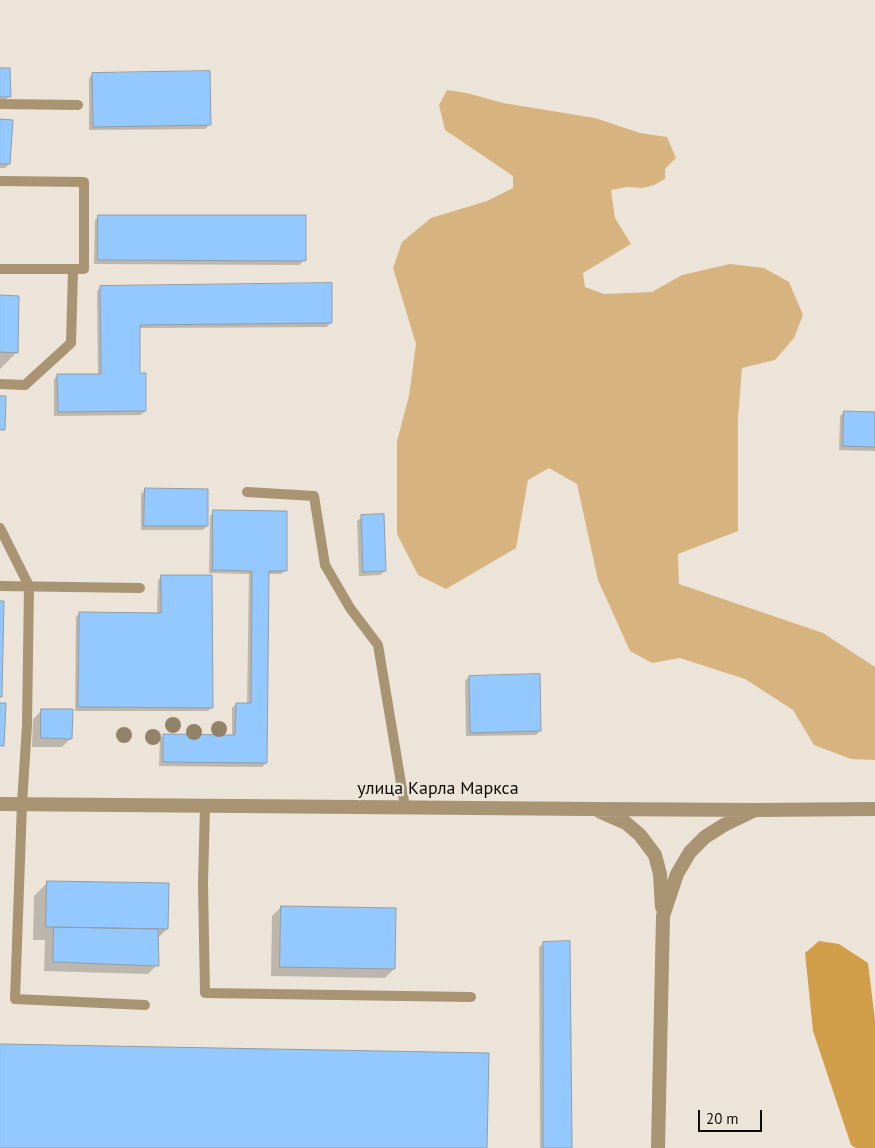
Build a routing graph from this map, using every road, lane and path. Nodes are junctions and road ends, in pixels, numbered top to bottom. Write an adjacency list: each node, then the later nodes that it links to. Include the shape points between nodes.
1 (0, 104): 2 (lane)
2 (78, 105)
3 (0, 180): 5 (lane, via 84,182 84,269)
4 (0, 269): 5 (lane)
5 (73, 270): 6 (lane, via 71,343 25,385)
6 (0, 384)
7 (247, 492): 15 (lane, via 314,496 325,565 350,608 378,645)
8 (0, 528): 10 (lane)
9 (0, 586): 10 (lane)
10 (29, 586): 11 (lane); 13 (lane)
11 (140, 588)
12 (0, 804): 13 (street, улица Карла Маркса)
13 (22, 804): 14 (street, улица Карла Маркса); 21 (lane, via 15,1000)
14 (205, 806): 15 (street, улица Карла Маркса); 20 (lane, via 205,992)
15 (405, 807): 16 (street, улица Карла Маркса)
16 (593, 808): 18 (street, улица Карла Маркса); 19 (street, via 626,822 655,856 660,874)
17 (875, 809): 18 (street, улица Карла Маркса)
18 (755, 810): 19 (street, via 705,837 690,852 677,874)
19 (663, 916): 22 (street)
20 (471, 997)
21 (145, 1005)
22 (658, 1148)

